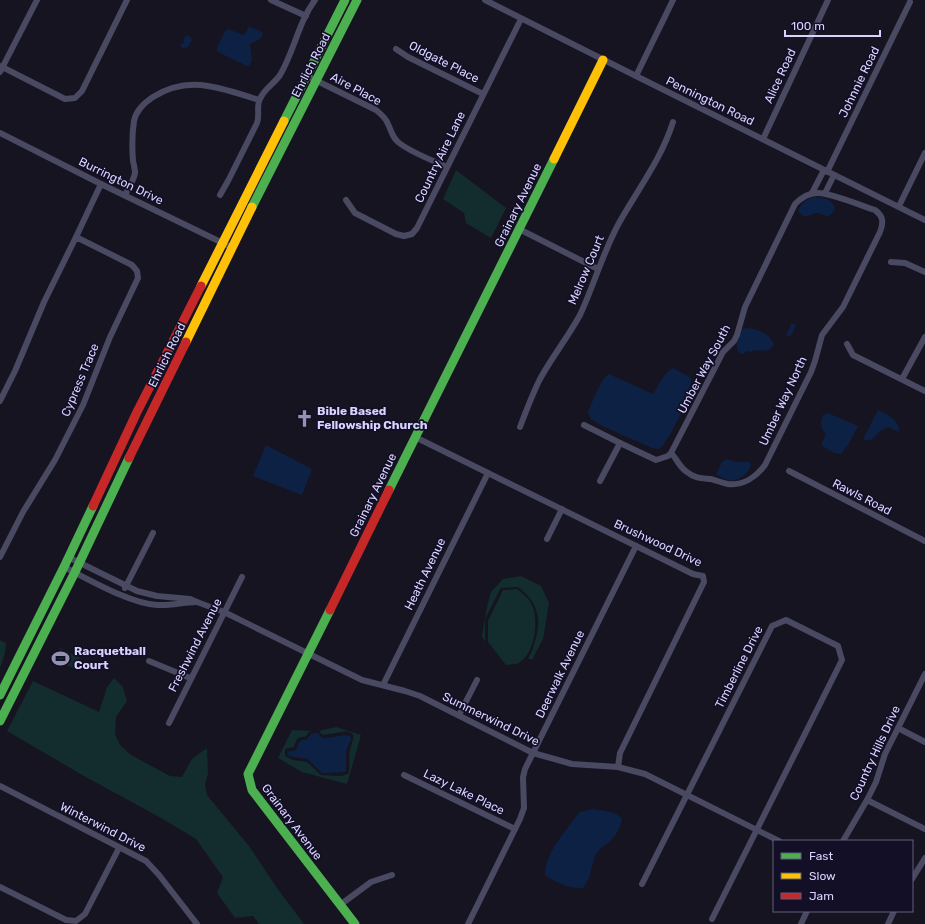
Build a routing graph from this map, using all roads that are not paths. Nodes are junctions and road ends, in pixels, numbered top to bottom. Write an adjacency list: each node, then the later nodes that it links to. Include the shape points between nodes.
1 (37, 0): 15 (street)
2 (127, 0): 15 (street, via 82,91 75,98 65,99)
3 (271, 0): 11 (street)
4 (315, 0): 11 (street)
5 (344, 0): 16 (main road, Ehrlich Road)
6 (357, 0): 18 (main road, Ehrlich Road)
7 (485, 0): 12 (street, Pennington Road)
8 (673, 0): 17 (street)
9 (828, 0): 23 (street, Alice Road)
10 (910, 2): 26 (street, Johnnie Road)
11 (306, 16): 20 (street, via 280,75)
12 (521, 19): 14 (street, Pennington Road); 19 (street, Country Aire Lane)
13 (396, 49): 19 (street, Oldgate Place)
14 (603, 60): 17 (street, Pennington Road); 36 (main road, Grainary Avenue)
15 (1, 69)
16 (307, 76): 18 (street, Aire Place); 38 (main road, Ehrlich Road)
17 (636, 76): 23 (street, Pennington Road)
18 (317, 81): 25 (street, Aire Place, via 376,110 405,147); 39 (main road, Ehrlich Road)
19 (483, 94): 25 (street, Country Aire Lane)
20 (259, 100): 31 (street, via 257,123); 32 (street, via 216,87 191,84 170,88 147,101 135,119 135,174)
21 (673, 122): 41 (street, Melrow Court, via 655,163 619,224)
22 (0, 133): 28 (street, Burrington Drive)
23 (762, 139): 26 (street, Pennington Road)
24 (925, 153): 34 (street)
25 (447, 167): 33 (street, Country Aire Lane, via 412,234 404,236 382,227 355,213)
26 (826, 171): 27 (street, Pennington Road); 29 (street, Johnnie Road)
27 (834, 175): 30 (street); 34 (street, Pennington Road)
28 (101, 184): 32 (street, Burrington Drive); 37 (street)
29 (812, 193): 30 (street); 52 (street, Umber Way South, via 795,204 745,307 737,335 723,352)
30 (825, 193): 52 (street, Umber Way North, via 875,210 880,214 882,226 843,307 822,335 811,372 765,465 752,478 728,484 691,476 684,471)
31 (220, 195)
32 (125, 196): 38 (street, Burrington Drive)
33 (346, 200)
34 (899, 206): 35 (street, Pennington Road)
35 (925, 220)
36 (519, 229): 41 (street); 50 (main road, Grainary Avenue)
37 (76, 236): 47 (street); 61 (street, Cypress Trace, via 132,264 138,278 79,412)
38 (223, 243): 39 (street, Burrington Drive); 62 (main road, Ehrlich Road, via 136,413)
39 (233, 248): 63 (main road, Ehrlich Road)
40 (891, 262): 42 (street, via 905,263)
41 (598, 269): 49 (street, Melrow Court, via 588,298 570,333 541,378)
42 (925, 272)
43 (925, 337): 45 (street)
44 (847, 344): 45 (street, via 853,355)
45 (902, 379): 46 (street)
46 (925, 391)
47 (0, 401)
48 (584, 425): 51 (street)
49 (520, 427)
50 (415, 437): 54 (street, Brushwood Drive); 71 (main road, Grainary Avenue)
51 (620, 443): 52 (street, via 656,460); 55 (street)
52 (671, 453)
53 (789, 472): 59 (street, Rawls Road)
54 (488, 473): 56 (street, Brushwood Drive); 76 (street, Heath Avenue)
55 (600, 481)
56 (562, 509): 58 (street); 60 (street, Brushwood Drive)
57 (153, 533): 67 (street)
58 (547, 539)
59 (925, 541)
60 (636, 546): 83 (street, Deerwalk Avenue); 84 (street, Brushwood Drive, via 693,574 703,576 704,582 620,753)
61 (0, 557)
62 (68, 557): 63 (street, Summerwind Drive); 64 (main road, Ehrlich Road)
63 (80, 562): 65 (main road, Ehrlich Road); 67 (street, Summerwind Drive)
64 (64, 567): 65 (street, Summerwind Drive); 77 (main road, Ehrlich Road)
65 (75, 572): 68 (street, Summerwind Drive); 79 (main road, Ehrlich Road)
66 (242, 577): 70 (street, Freshwind Avenue)
67 (126, 586): 68 (street); 69 (street, Summerwind Drive, via 146,594)
68 (122, 595): 69 (street, Summerwind Drive, via 158,605)
69 (197, 602): 70 (street, Summerwind Drive)
70 (224, 612): 71 (street, Summerwind Drive); 74 (street, Freshwind Avenue)
71 (308, 654): 76 (street, Summerwind Drive, via 362,680); 100 (main road, Grainary Avenue, via 248,774 252,790)
72 (149, 661): 74 (street)
73 (925, 674): 81 (street, Country Hills Drive)
74 (190, 678): 80 (street, Freshwind Avenue)
75 (477, 680): 78 (street)
76 (383, 685): 78 (street, Summerwind Drive, via 420,696)
77 (0, 695)
78 (459, 716): 83 (street, Summerwind Drive)
79 (0, 721)
80 (169, 723)
81 (898, 728): 82 (street); 88 (street, Country Hills Drive)
82 (925, 742)
83 (533, 753): 84 (street, Summerwind Drive, via 572,764); 89 (street, Deerwalk Avenue, via 522,778 524,808)
84 (618, 767): 87 (street, Summerwind Drive, via 645,774)
85 (404, 775): 89 (street, Lazy Lake Place)
86 (0, 786): 94 (street, Winterwind Drive)
87 (687, 795): 91 (street, Summerwind Drive); 91 (street, Timberline Drive, via 772,626 786,620 838,646 842,660); 98 (street, Timberline Drive)
88 (867, 800): 90 (street); 93 (street, Country Hills Drive)
89 (515, 829): 106 (street, Deerwalk Avenue)
90 (925, 829)
91 (757, 830): 92 (street, Summerwind Drive); 103 (street, Timberline Drive)
92 (777, 840)
93 (844, 840)
94 (120, 848): 99 (street, via 85,914 76,921 66,920); 104 (street, Winterwind Drive, via 146,861)
95 (925, 858): 97 (street)
96 (392, 875): 100 (street, via 371,882)
97 (913, 877)
98 (642, 884)
99 (0, 887)
100 (340, 906): 105 (main road, Grainary Avenue)
101 (807, 912): 107 (street)
102 (894, 912): 108 (street)
103 (712, 919)
104 (197, 924)
105 (356, 924)
106 (468, 924)
107 (801, 924)
108 (888, 924)

